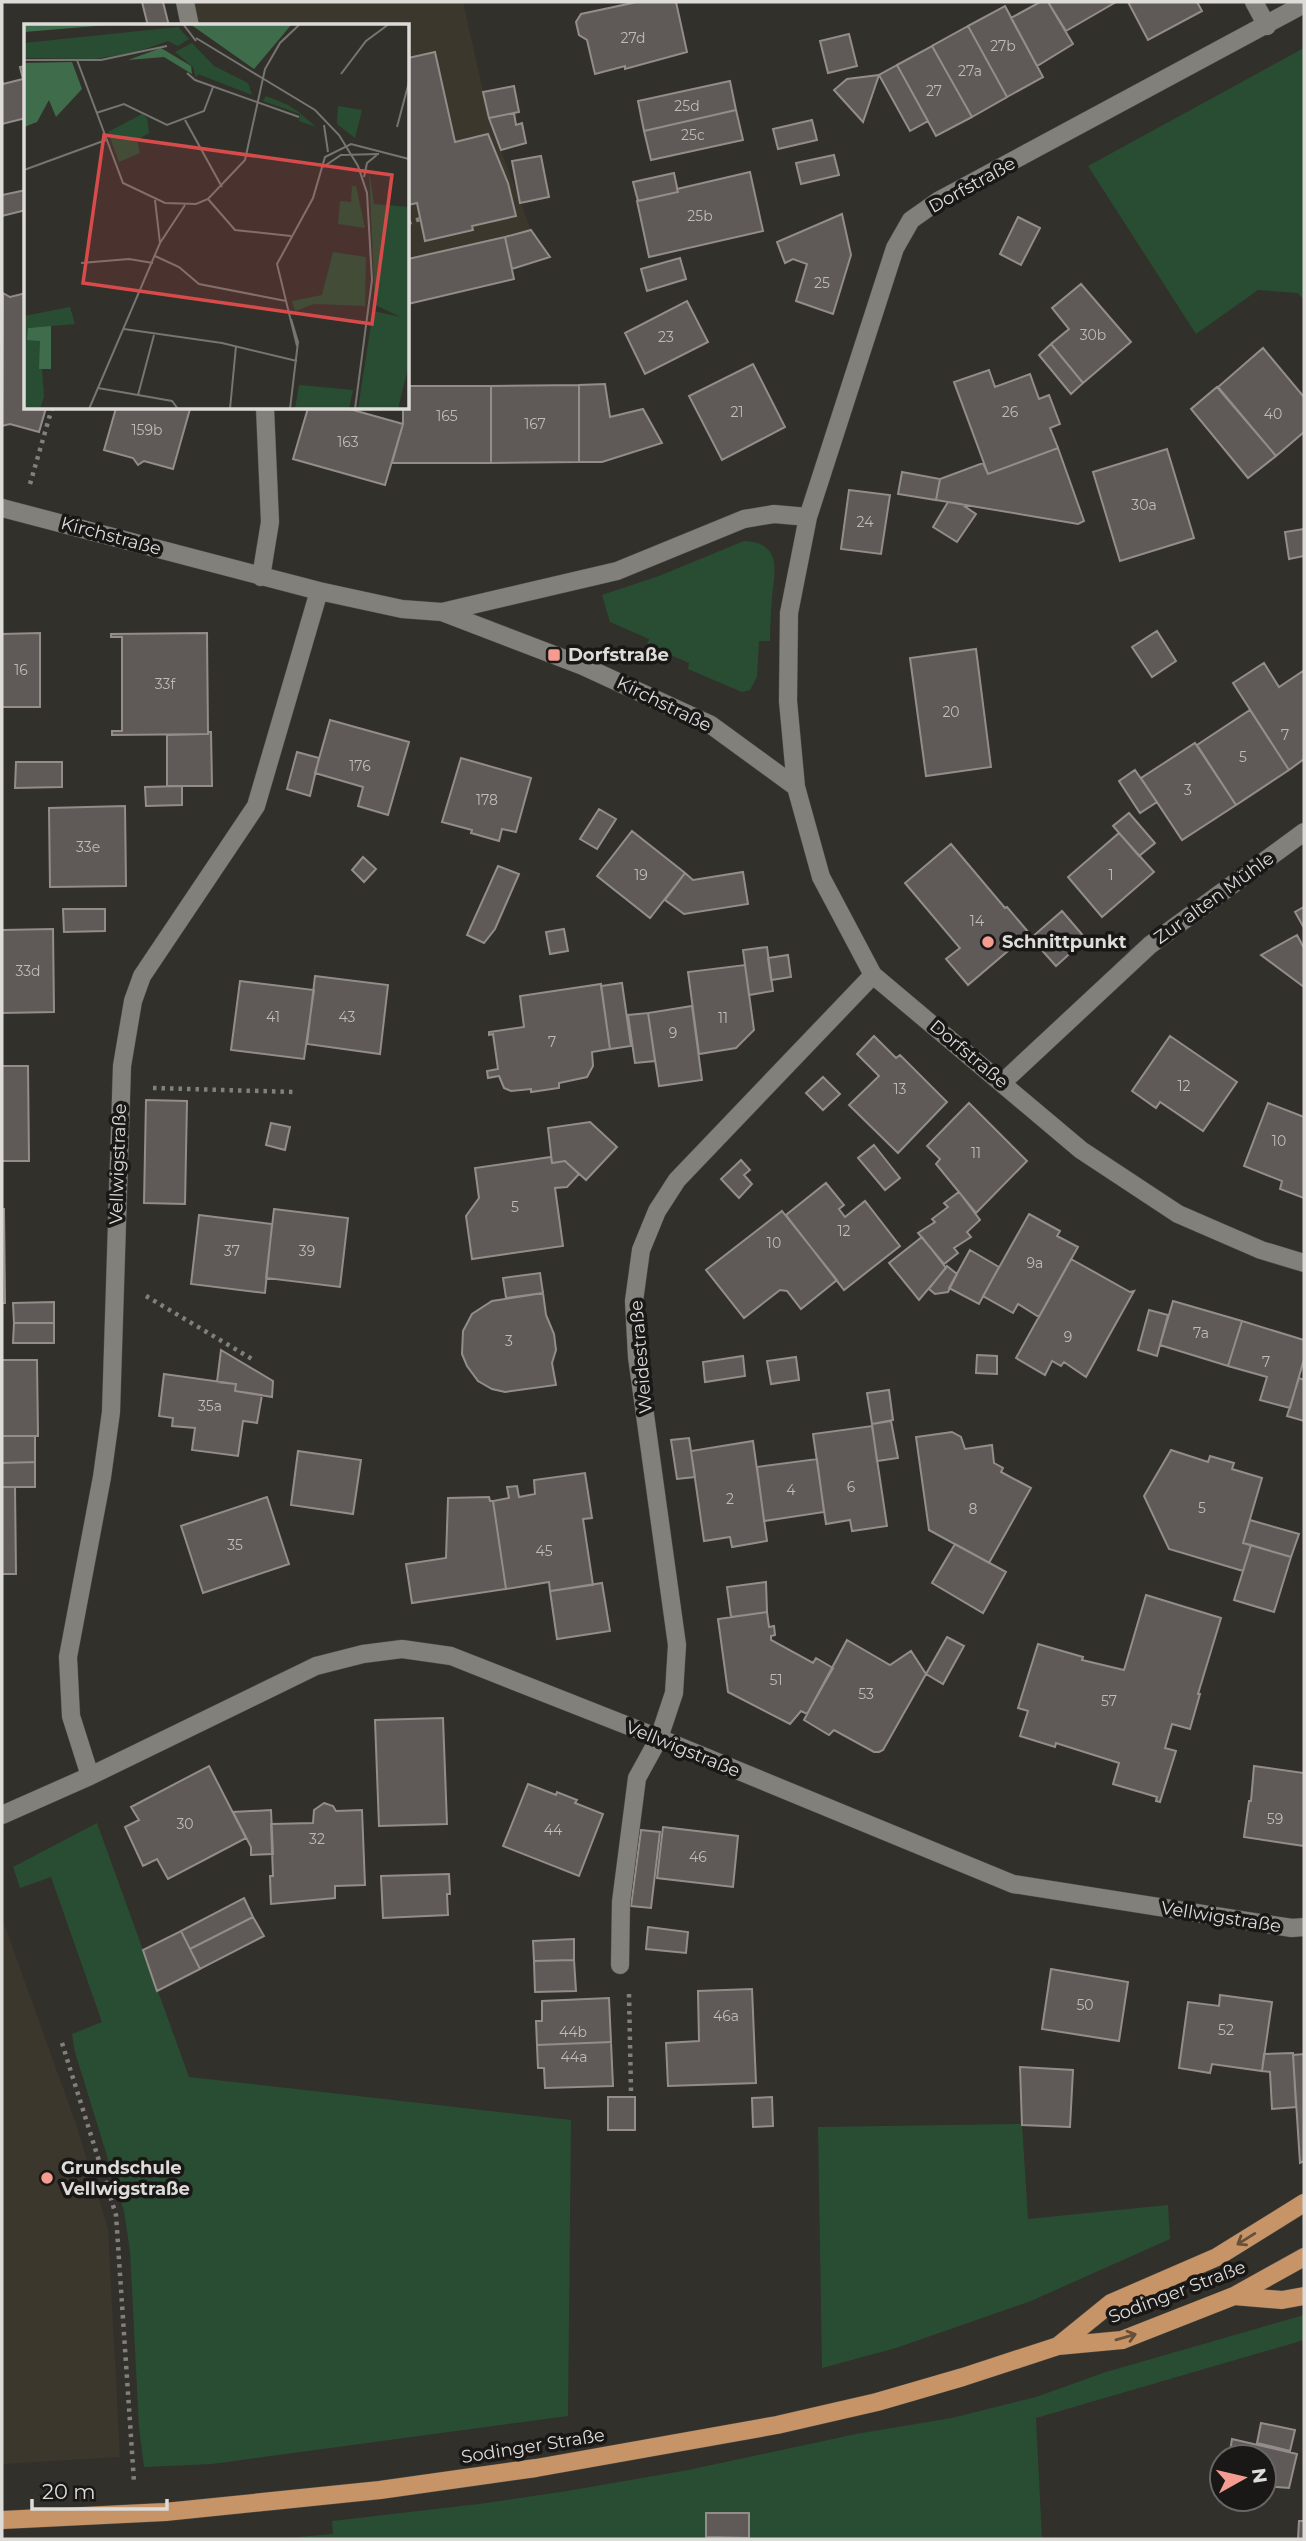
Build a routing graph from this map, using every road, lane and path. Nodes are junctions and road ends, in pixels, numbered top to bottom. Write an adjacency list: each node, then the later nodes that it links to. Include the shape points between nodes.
1 (185, 2): 4 (street)
2 (1254, 2): 5 (street)
3 (1304, 5): 5 (street, Dorfstraße)
4 (190, 24)
5 (1267, 26): 12 (street, Dorfstraße, via 938,201 911,220 895,248)
6 (420, 219): 7 (path)
7 (410, 222)
8 (51, 410): 11 (path)
9 (265, 410): 13 (street, via 270,522)
10 (2, 508): 11 (street, Kirchstraße)
11 (22, 513): 13 (street, Kirchstraße)
12 (807, 517): 15 (street, Kirchstraße, via 774,514 744,519 617,570); 16 (street, Dorfstraße, via 789,613 788,701)
13 (261, 577): 14 (street, Kirchstraße)
14 (319, 591): 15 (street, Kirchstraße, via 402,609); 23 (street, Vellwigstraße, via 256,806 142,976 133,1001 122,1066)
15 (442, 612): 16 (street, Kirchstraße, via 583,666 710,724)
16 (796, 787): 18 (street, Dorfstraße, via 821,877)
17 (1304, 832): 19 (street, Zur alten Mühle, via 1150,945)
18 (873, 975): 19 (street, Dorfstraße); 25 (street, Weidestraße, via 677,1180 657,1211 641,1250 634,1301 637,1357 677,1645 674,1693)
19 (1003, 1082): 22 (street, Dorfstraße, via 1081,1150 1178,1214 1261,1250)
20 (150, 1088): 21 (path)
21 (295, 1092)
22 (1304, 1262)
23 (114, 1293): 24 (path, via 144,1295); 26 (street, Vellwigstraße, via 111,1412 68,1657 71,1716)
24 (252, 1359)
25 (659, 1738): 26 (street, Vellwigstraße, via 451,1656 402,1649 316,1666); 28 (street, Vellwigstraße, via 1013,1884); 29 (street, Weidestraße, via 637,1777 621,1902)
26 (90, 1776): 27 (street, Vellwigstraße)
27 (2, 1815)
28 (1300, 1930)
29 (620, 1965): 31 (path, via 629,1976)
30 (62, 2043): 37 (path, via 116,2215)
31 (631, 2091)
32 (1304, 2203): 36 (main road, Sodinger Straße, one-way to 36, via 1217,2257 1111,2303)
33 (1304, 2257): 34 (main road, Sodinger Straße)
34 (1234, 2296): 35 (main road); 36 (main road, Sodinger Straße, one-way to 34, via 1122,2340)
35 (1304, 2297)
36 (1059, 2346): 38 (main road, Sodinger Straße, via 926,2388 777,2425 536,2468 165,2512)
37 (134, 2486)
38 (2, 2520)

